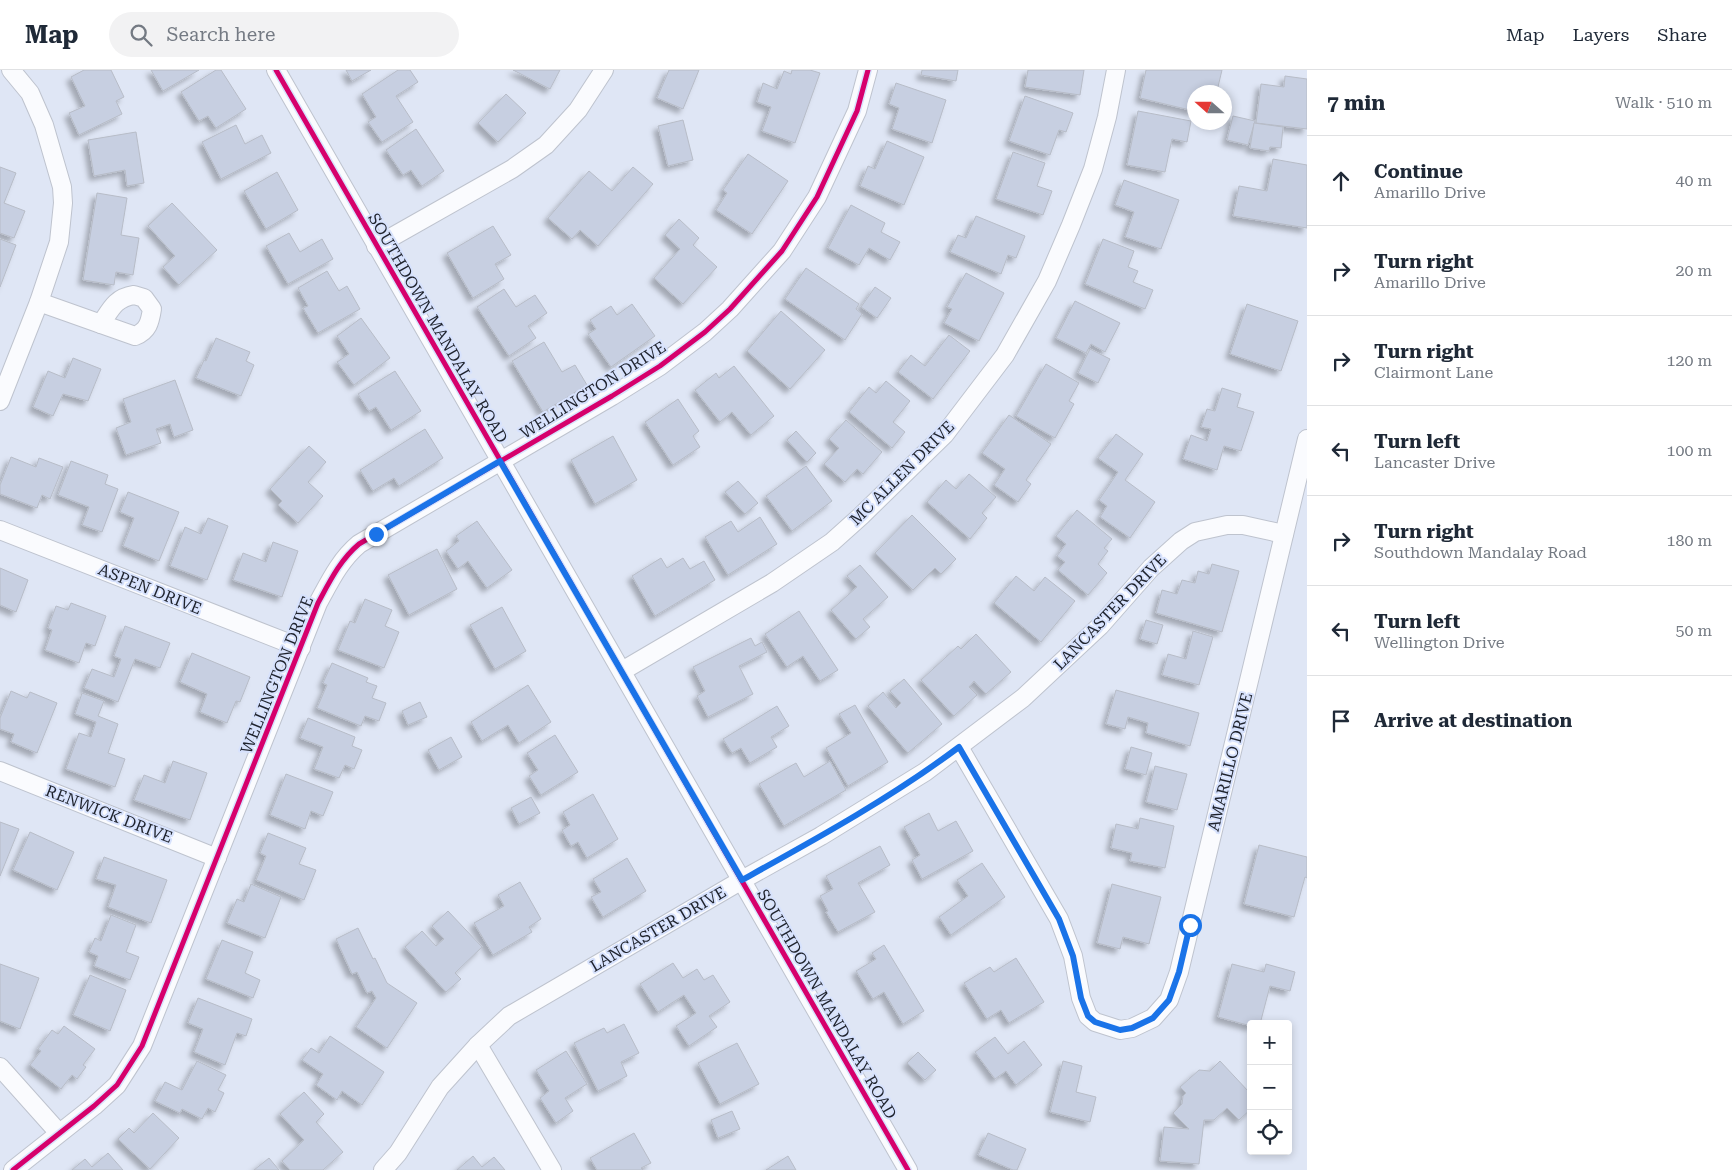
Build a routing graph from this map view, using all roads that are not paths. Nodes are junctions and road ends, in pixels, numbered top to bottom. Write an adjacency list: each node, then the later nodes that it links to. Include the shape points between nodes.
1 (11, 70): 7 (street, via 30,93 44,124 62,186 59,242)
2 (276, 70): 6 (street, SOUTHDOWN MANDALAY ROAD)
3 (604, 70): 6 (street, via 578,110 546,145 512,169)
4 (868, 70): 11 (street, WELLINGTON DRIVE, via 857,111 817,197 782,251 730,309 706,332 660,366)
5 (1116, 70): 15 (street, MC ALLEN DRIVE, via 1108,116 1093,169 1047,281 1005,355 945,434 832,542 772,584)
6 (376, 246): 11 (street, SOUTHDOWN MANDALAY ROAD)
7 (39, 302): 8 (street); 9 (street)
8 (101, 324)
9 (0, 402)
10 (1307, 439): 13 (street, AMARILLO DRIVE)
11 (500, 461): 14 (street, WELLINGTON DRIVE, via 348,553 336,568); 15 (street, SOUTHDOWN MANDALAY ROAD)
12 (0, 530): 14 (street, ASPEN DRIVE)
13 (1284, 534): 16 (street, LANCASTER DRIVE, via 1227,525 1195,532 1181,541 1151,568 1100,626 1023,698); 16 (street, AMARILLO DRIVE, via 1181,964 1169,1000 1153,1018 1120,1030 1095,1022 1088,1016 1073,956 1059,919)
14 (300, 648): 18 (street, WELLINGTON DRIVE)
15 (622, 671): 19 (street, SOUTHDOWN MANDALAY ROAD)
16 (959, 747): 19 (street, LANCASTER DRIVE, via 926,772)
17 (0, 772): 18 (street, RENWICK DRIVE)
18 (217, 858): 22 (street, WELLINGTON DRIVE, via 142,1046 117,1085)
19 (742, 880): 20 (street, LANCASTER DRIVE, via 509,1016); 26 (street, SOUTHDOWN MANDALAY ROAD)
20 (478, 1045): 24 (street, LANCASTER DRIVE, via 440,1088 398,1153); 25 (street)
21 (0, 1067): 22 (street)
22 (59, 1133): 23 (street, WELLINGTON DRIVE)
23 (13, 1170)
24 (383, 1170)
25 (552, 1170)
26 (908, 1170)

